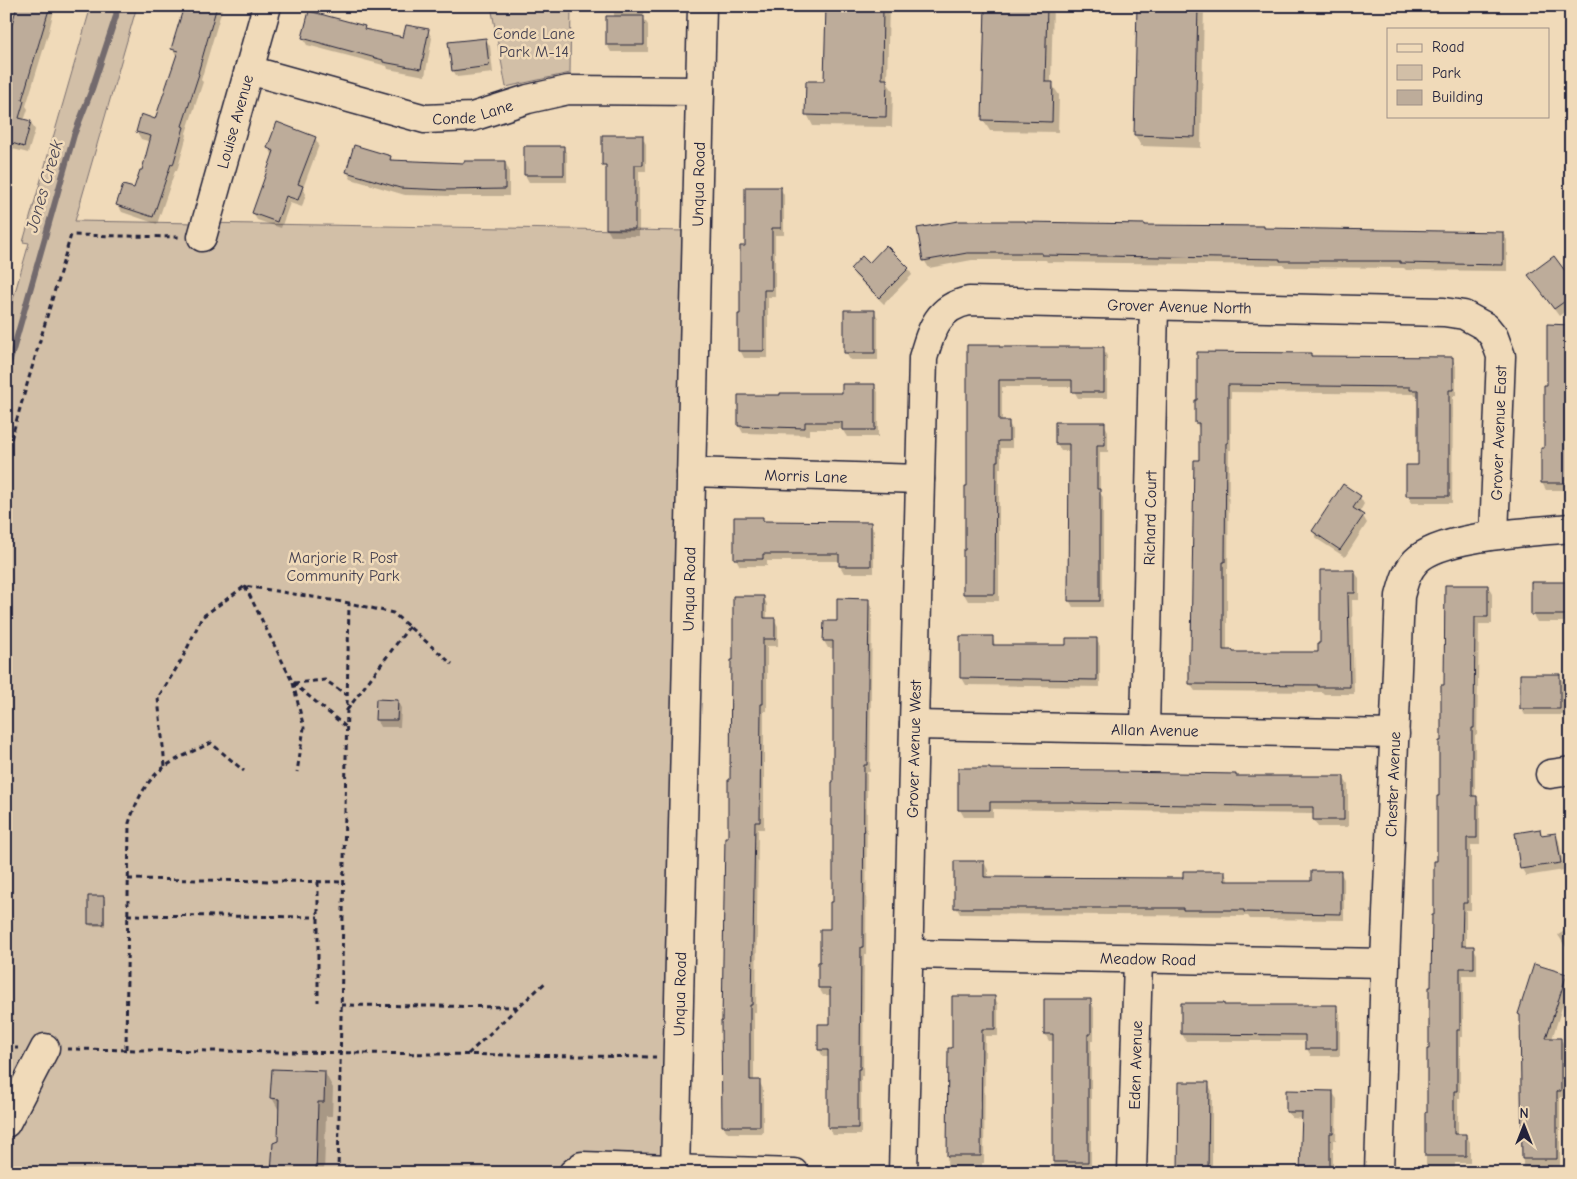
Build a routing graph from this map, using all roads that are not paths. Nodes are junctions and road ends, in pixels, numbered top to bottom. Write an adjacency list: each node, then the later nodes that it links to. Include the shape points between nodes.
1 (267, 6): 3 (street, Louise Avenue)
2 (702, 6): 4 (street, Unqua Road)
3 (249, 70): 4 (street, Conde Lane, via 425,119 472,117 568,90); 5 (street, Louise Avenue)
4 (700, 91): 9 (street, Unqua Road)
5 (202, 238)
6 (1154, 306): 7 (street, Grover Avenue North); 8 (street, Grover Avenue North, via 969,301 947,309); 14 (street, Richard Court)
7 (1436, 312): 12 (street, Grover Avenue East, via 1464,315 1486,327 1501,356)
8 (933, 326): 10 (street, Grover Avenue West, via 922,358)
9 (691, 472): 10 (street, Morris Lane); 21 (street, Unqua Road)
10 (920, 479): 13 (street, Grover Avenue West)
11 (1571, 528): 12 (street, Chester Avenue)
12 (1494, 535): 15 (street, Chester Avenue, via 1438,548 1417,560 1406,574 1400,596)
13 (914, 725): 14 (street, Allan Avenue); 16 (street, Grover Avenue West)
14 (1145, 729): 15 (street, Allan Avenue)
15 (1395, 734): 18 (street, Chester Avenue)
16 (909, 954): 17 (street, Meadow Road); 24 (street, Grover Avenue West)
17 (1138, 959): 18 (street, Meadow Road); 25 (street, Eden Avenue)
18 (1385, 963): 26 (street, Chester Avenue)
19 (45, 1048): 20 (street)
20 (6, 1123)
21 (675, 1171): 22 (street, via 582,1166); 23 (street)
22 (573, 1173)
23 (794, 1173)
24 (903, 1173)
25 (1132, 1173)
26 (1379, 1173)

